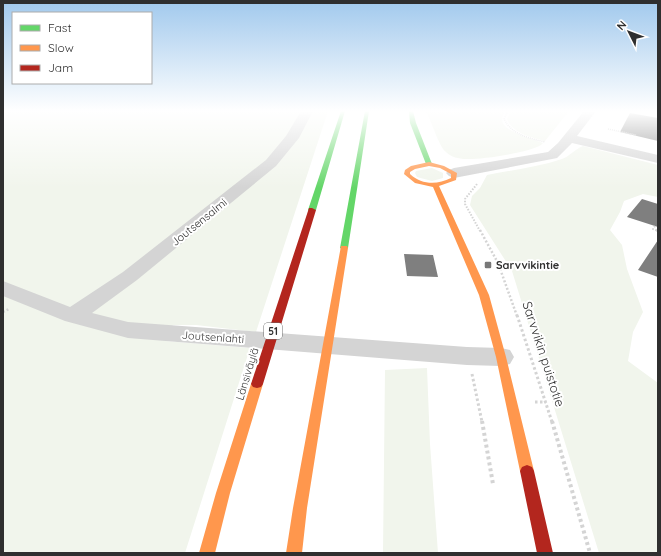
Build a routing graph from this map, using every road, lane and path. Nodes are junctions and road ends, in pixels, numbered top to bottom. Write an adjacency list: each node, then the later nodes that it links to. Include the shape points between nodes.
1 (293, 137): 16 (street, Joutsensalmi, via 271,163 130,276)
2 (335, 137): 20 (main road, Länsiväylä / 51, via 223,493)
3 (363, 137): 21 (main road)
4 (418, 137): 9 (main road)
5 (528, 137): 7 (path)
6 (570, 138): 8 (street); 10 (street, via 552,155)
7 (548, 143)
8 (658, 159)
9 (429, 164): 10 (main road); 12 (main road, via 413,167 407,174 417,182)
10 (454, 173): 12 (main road, via 454,179 451,181)
11 (480, 181): 23 (path, Sarvvikin puistotie, via 465,199 465,204 498,263 513,302 546,402)
12 (435, 185): 18 (main road, via 484,295)
13 (655, 226): 14 (path, via 653,229)
14 (658, 231)
15 (3, 288): 16 (street, Joutsenlahti)
16 (74, 316): 17 (street, Joutsenlahti, via 128,330)
17 (467, 356): 18 (street, Joutsenlahti); 19 (path, via 478,398)
18 (501, 357): 22 (main road)
19 (493, 484)
20 (207, 553)
21 (294, 553)
22 (545, 553)
23 (590, 553)

